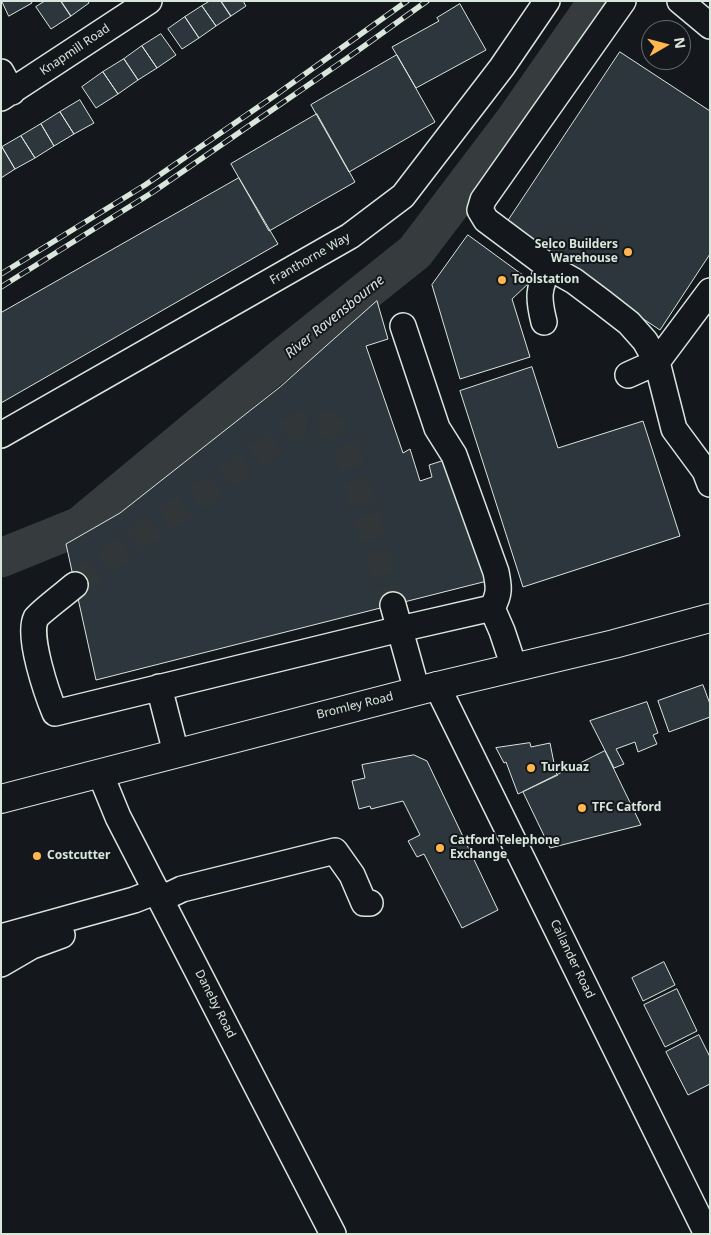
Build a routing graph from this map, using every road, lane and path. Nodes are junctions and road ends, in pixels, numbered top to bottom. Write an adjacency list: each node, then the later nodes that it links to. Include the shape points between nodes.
1 (148, 1): 6 (street, Knapmill Road)
2 (547, 1): 13 (street, Franthorne Way, via 502,67 403,196 350,236)
3 (623, 1): 7 (street, via 483,200 480,210 486,220)
4 (680, 1): 5 (street)
5 (710, 26)
6 (5, 87)
7 (550, 267): 9 (street, via 541,283 538,301); 11 (street, via 629,323)
8 (710, 292): 11 (street)
9 (544, 322)
10 (403, 326): 17 (street, via 437,428 454,455 496,572 498,598)
11 (657, 362): 12 (street); 14 (street, via 674,429)
12 (628, 375)
13 (1, 435)
14 (710, 484)
15 (75, 585): 21 (street, via 36,618 34,632 42,682 55,713)
16 (393, 604): 19 (street, Callander Road)
17 (492, 608): 19 (street); 20 (street)
18 (710, 618): 20 (main road, Bromley Road)
19 (400, 629): 21 (street); 22 (street, Callander Road)
20 (514, 666): 22 (main road, Bromley Road)
21 (160, 687): 23 (street)
22 (427, 688): 23 (main road, Bromley Road); 32 (street, Callander Road)
23 (176, 753): 24 (main road, Bromley Road)
24 (100, 773): 25 (main road, Bromley Road); 26 (street, Daneby Road, via 118,818)
25 (1, 799)
26 (159, 895): 27 (street, via 335,851 352,875 364,903); 29 (street); 31 (street, Daneby Road)
27 (370, 904)
28 (86, 926): 30 (street, via 32,946)
29 (1, 937)
30 (1, 964)
31 (333, 1234)
32 (707, 1234)

